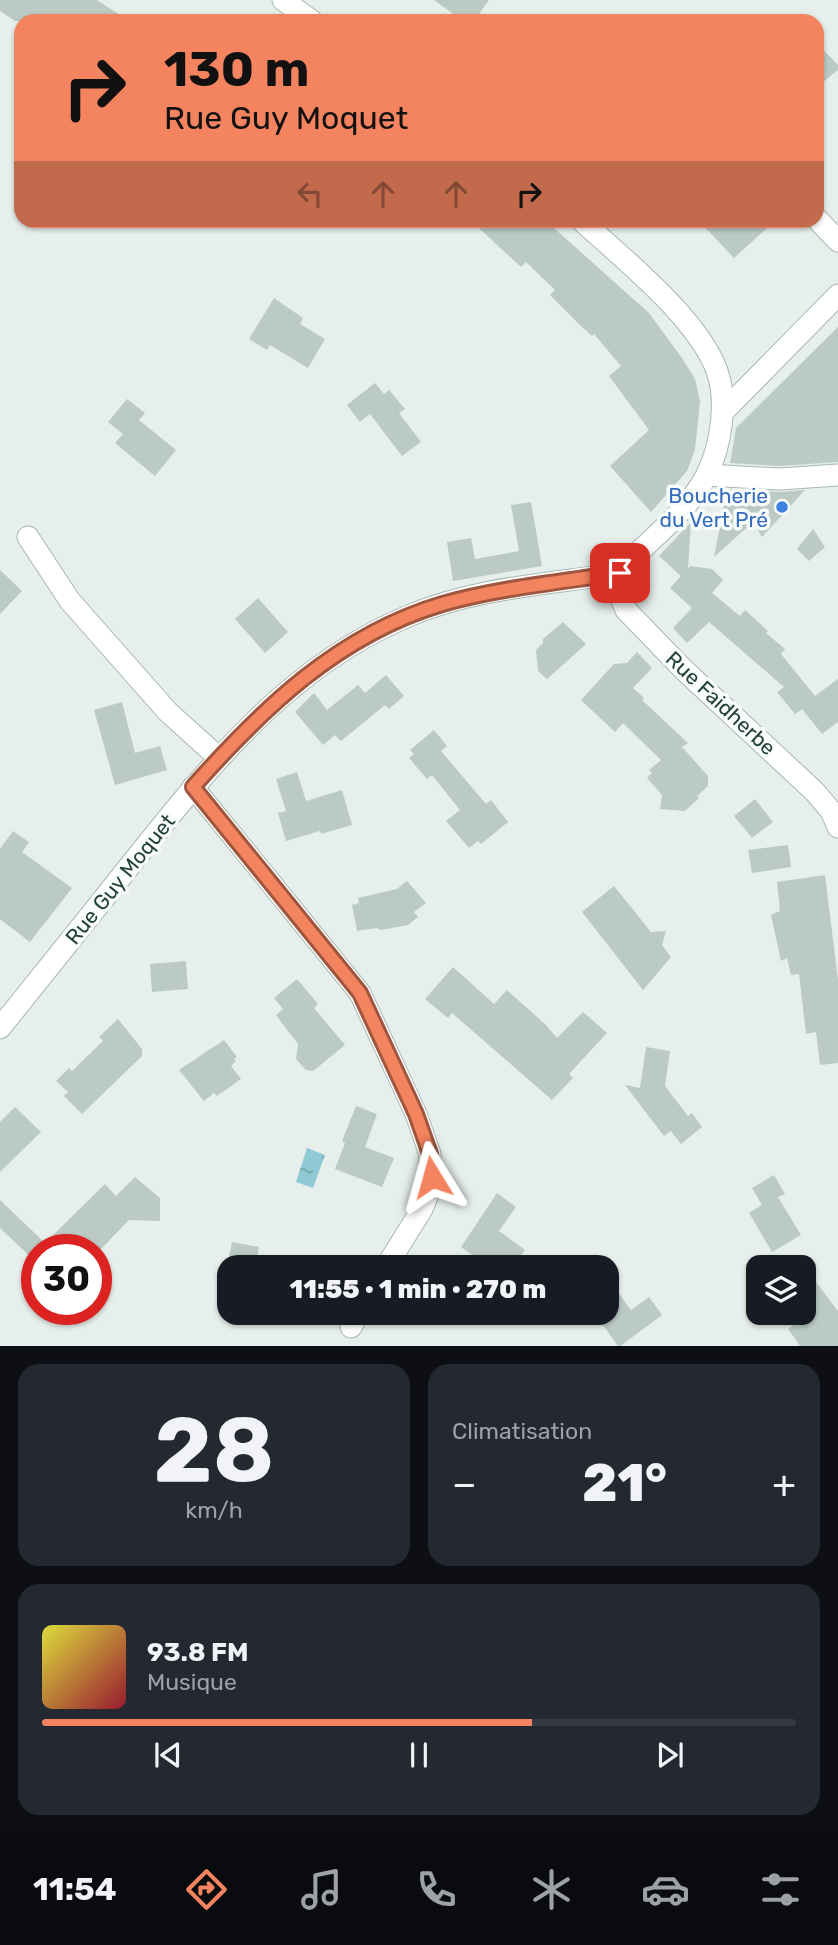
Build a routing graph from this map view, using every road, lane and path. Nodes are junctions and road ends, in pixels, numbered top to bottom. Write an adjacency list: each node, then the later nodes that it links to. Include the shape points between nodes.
1 (283, 0): 2 (street)
2 (302, 14)
3 (824, 226): 5 (street)
4 (590, 228): 7 (street, via 695,334 717,372)
5 (838, 241)
6 (838, 295): 7 (street)
7 (722, 413): 8 (street)
8 (706, 475): 9 (street, via 779,479); 11 (street, via 682,508)
9 (838, 475)
10 (28, 537): 12 (street, via 93,629 168,712)
11 (620, 573): 12 (street, Rue Guy Moquet, via 467,598 408,616 342,649 313,670); 14 (street, Rue Faidherbe, via 620,595 636,622 824,801)
12 (219, 758): 13 (street, Rue Guy Moquet)
13 (193, 787): 15 (street, Rue Guy Moquet); 16 (street, via 360,993 416,1114 430,1154 430,1189)
14 (838, 827)
15 (0, 1028)
16 (394, 1255)

